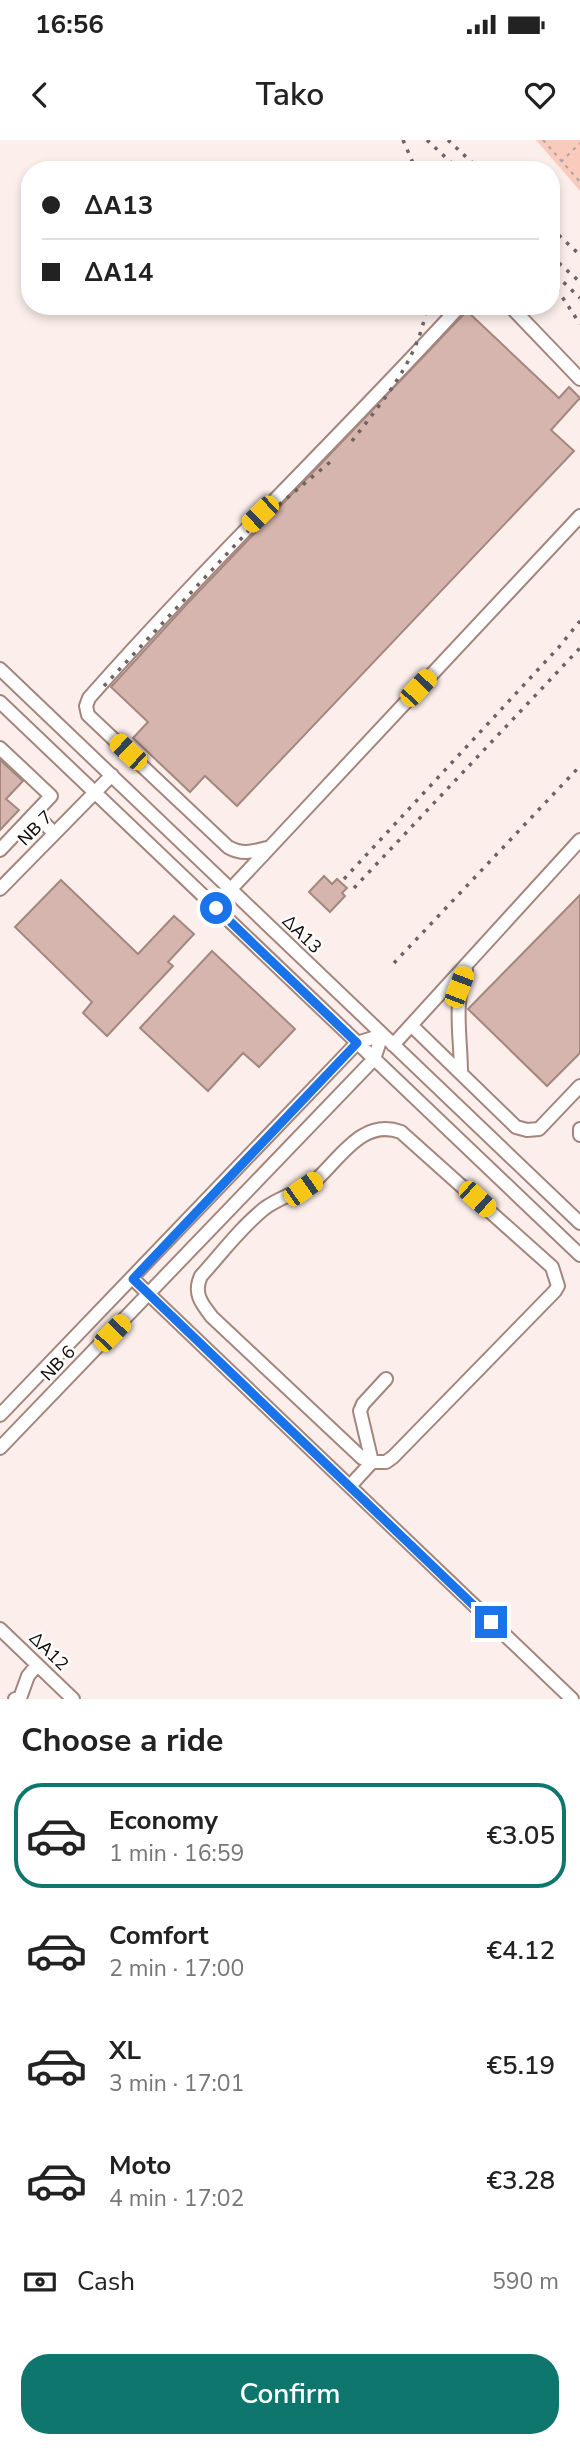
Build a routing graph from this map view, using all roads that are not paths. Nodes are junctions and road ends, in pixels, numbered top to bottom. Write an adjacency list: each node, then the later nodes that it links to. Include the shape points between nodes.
1 (452, 315): 13 (street, via 125,657 86,706 88,715 228,847 246,853)
2 (519, 315): 3 (street)
3 (580, 379)
4 (580, 516): 13 (street)
5 (0, 669): 8 (street, ΔΑ13)
6 (0, 702): 9 (street)
7 (0, 748): 10 (street, via 51,796)
8 (112, 775): 9 (street, ΝΒ 7); 16 (street, ΔΑ13)
9 (95, 793): 11 (street, ΝΒ 7); 20 (street)
10 (35, 814): 11 (street); 14 (street)
11 (54, 833): 15 (street, ΝΒ 7)
12 (580, 840): 17 (street)
13 (267, 848): 16 (street)
14 (0, 850)
15 (0, 889)
16 (230, 890): 19 (street, ΔΑ13)
17 (470, 959): 18 (street); 23 (street, via 459,987)
18 (412, 1026): 21 (street); 23 (street)
19 (382, 1035): 20 (street); 21 (street, ΔΑ13); 22 (street)
20 (357, 1043): 22 (street); 29 (street, ΝΒ 6)
21 (393, 1045): 27 (street, ΔΑ13)
22 (374, 1059): 28 (street); 30 (street, ΝΒ 6)
23 (461, 1073): 24 (street, via 516,1127 527,1130 538,1129)
24 (580, 1086)
25 (580, 1129): 26 (street)
26 (580, 1135)
27 (580, 1223)
28 (580, 1255)
29 (133, 1279): 30 (street); 32 (street, ΝΒ 6)
30 (149, 1294): 33 (street, ΝΒ 6); 35 (street)
31 (386, 1380): 34 (street, via 360,1411)
32 (0, 1415)
33 (0, 1448)
34 (372, 1462): 34 (street, via 393,1457 558,1286 552,1267 401,1132 390,1128 379,1128 355,1140 316,1180 265,1208 197,1284 200,1301 212,1317 362,1458); 35 (street)
35 (350, 1486): 40 (street)
36 (0, 1629): 37 (street, ΔΑ12)
37 (37, 1665): 38 (street); 39 (street, ΔΑ12)
38 (21, 1699)
39 (73, 1699)
40 (572, 1699)

